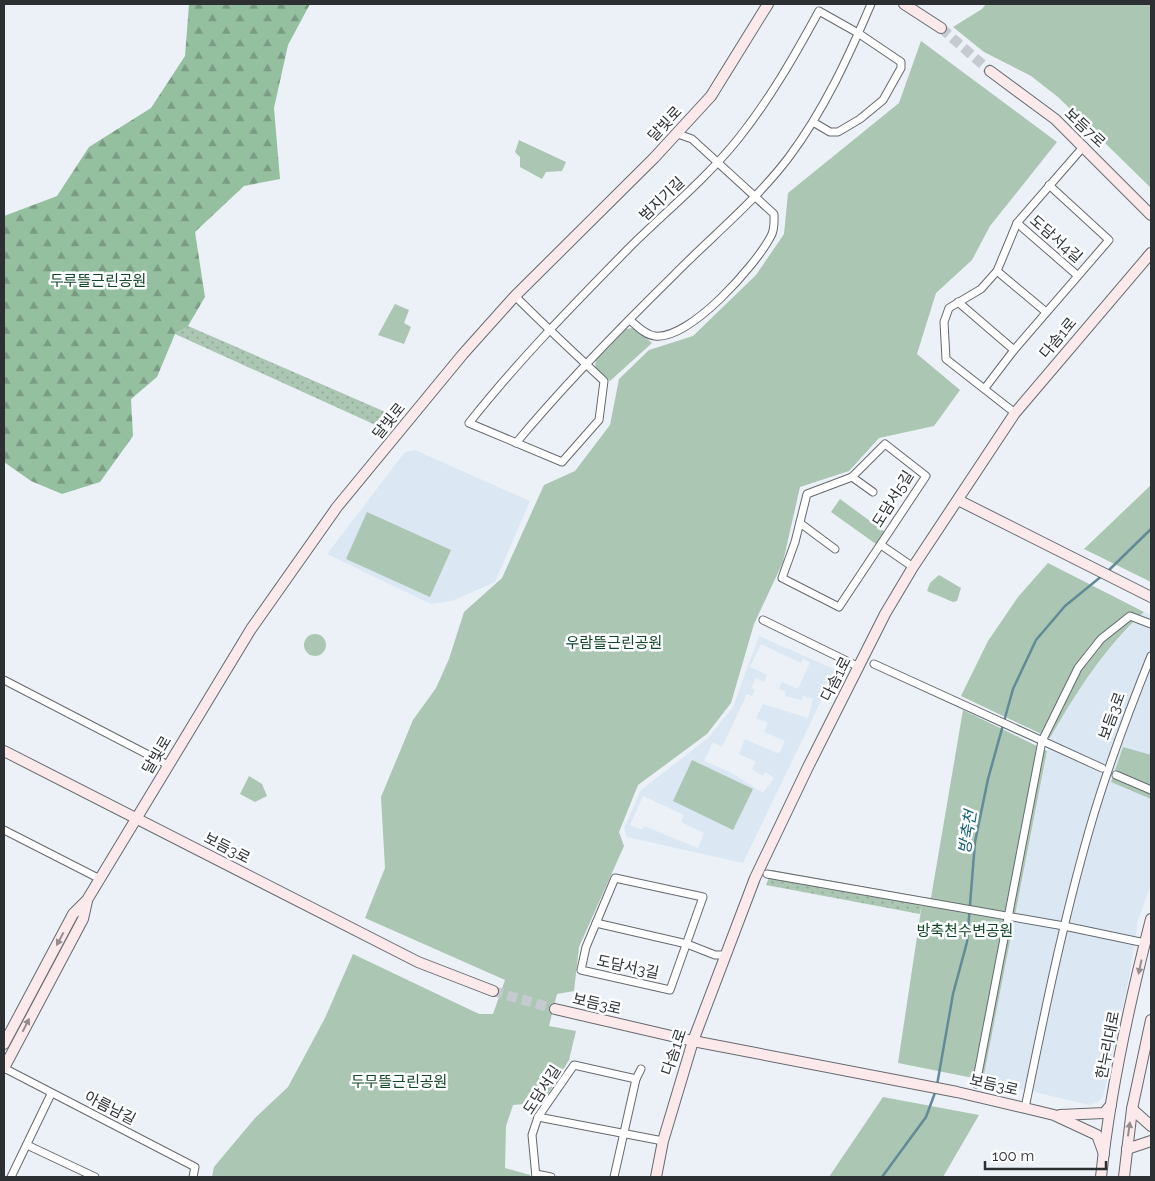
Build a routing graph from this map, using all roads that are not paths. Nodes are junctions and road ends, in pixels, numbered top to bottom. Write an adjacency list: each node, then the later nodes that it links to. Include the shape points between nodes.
1 (768, 4): 8 (street, 달빛로, via 711,96)
2 (870, 4): 5 (street)
3 (904, 4): 4 (street)
4 (941, 28)
5 (858, 33): 7 (street, via 837,81); 7 (street, 범지기길, via 901,62 901,68 877,106 838,132 830,132); 10 (street, 범지기길, via 819,11 771,94)
6 (990, 71): 9 (street, 보듬7로, via 1055,119)
7 (813, 122): 12 (street)
8 (678, 134): 10 (street, via 692,139); 18 (street, 달빛로)
9 (1084, 146): 11 (street, 도담서4길); 13 (street, 보듬7로)
10 (718, 162): 12 (street); 22 (street, 범지기길)
11 (1049, 185): 14 (street, 도담서4길); 17 (street, 도담서4길, via 1109,240)
12 (755, 197): 21 (street); 21 (street, via 774,214 775,226 749,270 686,328 657,336 646,334)
13 (1151, 215)
14 (1017, 223): 16 (street, 도담서4길); 17 (street, 도담서4길)
15 (1151, 252): 26 (street, 다솜1로)
16 (998, 271): 19 (street, 도담서4길, via 980,289); 20 (street)
17 (1077, 275): 20 (street, 도담서4길)
18 (515, 296): 22 (street); 44 (street, 달빛로, via 337,507 251,629)
19 (958, 302): 23 (street); 25 (street, 도담서4길, via 949,308 944,322 946,359)
20 (1046, 312): 23 (street, 도담서4길)
21 (630, 320): 24 (street)
22 (550, 330): 24 (street); 27 (street, 범지기길, via 469,422)
23 (1014, 350): 25 (street, 도담서4길)
24 (586, 365): 27 (street); 27 (street, via 604,381 599,420 562,462)
25 (985, 388): 26 (street, 도담서4길)
26 (1015, 413): 30 (street, 다솜1로)
27 (516, 442)
28 (852, 477): 29 (street, 도담서5길); 31 (street, 도담서5길, via 806,494); 32 (street, 도담서5길, via 885,444 926,476)
29 (873, 492)
30 (958, 500): 34 (street, 다솜1로); 35 (street)
31 (800, 523): 32 (street, 도담서5길, via 782,578 839,607); 33 (street)
32 (881, 545): 34 (street, 도담서5길)
33 (835, 549)
34 (913, 567): 40 (street, 다솜1로)
35 (1151, 597)
36 (763, 620): 40 (street)
37 (1151, 624): 42 (street, via 1130,616 1101,639 1078,668)
38 (1151, 656): 56 (street, 보듬3로, via 1123,725)
39 (874, 664): 42 (street)
40 (859, 667): 59 (street, 다솜1로, via 758,872)
41 (4, 680): 44 (street)
42 (1042, 740): 45 (street); 53 (street)
43 (4, 751): 48 (street, 보듬3로)
44 (168, 765): 48 (street, 달빛로)
45 (1102, 768)
46 (1116, 775): 47 (street)
47 (1151, 790)
48 (136, 818): 51 (street, 달빛로); 60 (street, 보듬3로, via 418,962)
49 (4, 830): 51 (street)
50 (768, 874): 53 (street)
51 (100, 879): 52 (street, 달빛로)
52 (88, 900): 64 (street, 달빛로, one-way to 64, via 73,914); 65 (street, 달빛로, one-way to 52, via 83,919)
53 (1009, 918): 56 (street); 68 (street)
54 (1151, 919): 57 (street, 한누리대로)
55 (596, 923): 58 (street); 58 (street, 도담서3길, via 615,878 703,897); 58 (street, 도담서3길, via 581,970 670,990)
56 (1064, 926): 57 (street); 71 (street, 보듬3로)
57 (1145, 943): 70 (street, 한누리대로, one-way to 70)
58 (687, 944): 59 (street, via 715,955)
59 (726, 955): 63 (street, 다솜1로)
60 (493, 991)
61 (555, 1009): 63 (street, 보듬3로)
62 (1151, 1020): 72 (street)
63 (693, 1041): 71 (street, 보듬3로, via 914,1083); 77 (street, 다솜1로)
64 (4, 1044)
65 (4, 1068): 69 (street, 아름남길)
66 (641, 1069): 67 (street)
67 (636, 1079): 74 (street, 도담서길, via 574,1065); 76 (street)
68 (976, 1084)
69 (50, 1094): 79 (street); 85 (street, 아름남길, via 195,1167)
70 (1112, 1105): 73 (street, via 1104,1113); 81 (street, 한누리대로)
71 (1025, 1108): 73 (street)
72 (1132, 1110): 75 (street); 80 (street, one-way to 72)
73 (1054, 1115): 81 (street, via 1097,1135)
74 (538, 1117): 76 (street); 82 (street, 도담서길, via 532,1135)
75 (1151, 1126)
76 (623, 1134): 77 (street); 87 (street)
77 (663, 1141): 88 (street, 다솜1로)
78 (1151, 1141): 80 (street)
79 (26, 1145): 83 (street); 84 (street)
80 (1126, 1149): 90 (street)
81 (1104, 1154): 89 (street, 한누리대로)
82 (536, 1176): 86 (street, 도담서길)
83 (11, 1177)
84 (95, 1177)
85 (193, 1177)
86 (551, 1177)
87 (614, 1177)
88 (656, 1177)
89 (1102, 1177)
90 (1124, 1177)

